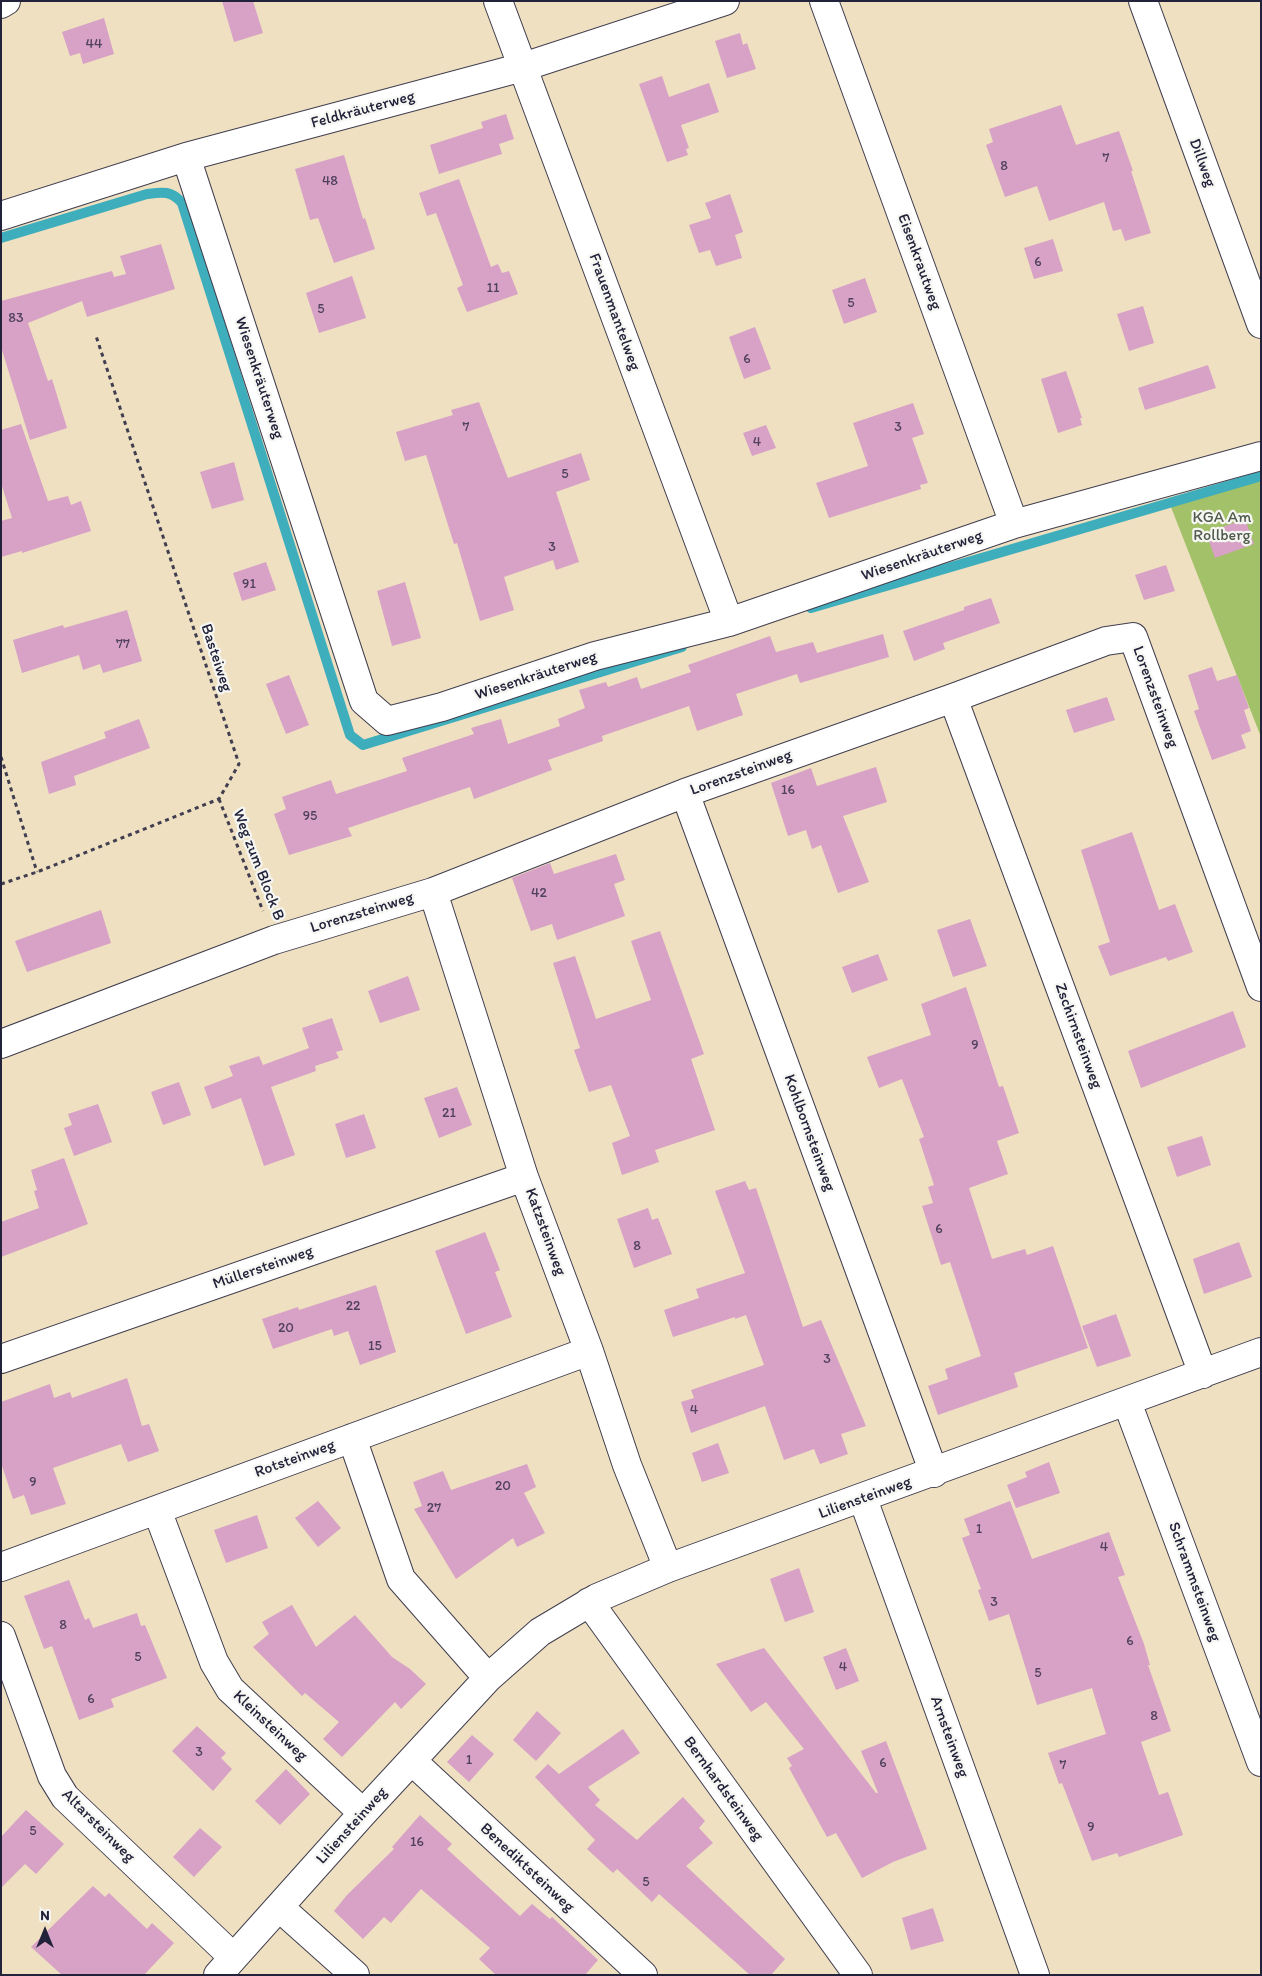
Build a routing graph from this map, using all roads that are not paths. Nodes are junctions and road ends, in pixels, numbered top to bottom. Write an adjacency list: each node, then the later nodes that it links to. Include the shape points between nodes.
1 (6, 1): 6 (lane)
2 (498, 1): 7 (lane, Frauenmantelweg)
3 (725, 1): 7 (lane, Feldkräuterweg)
4 (824, 1): 12 (lane, Eisenkrautweg)
5 (1142, 1): 10 (lane, Dillweg)
6 (1, 4)
7 (523, 67): 8 (lane, Feldkräuterweg); 13 (lane, Frauenmantelweg)
8 (186, 157): 9 (lane, Feldkräuterweg); 13 (lane, Wiesenkräuterweg, via 364,700 387,721 442,707 595,656)
9 (1, 216)
10 (1261, 324)
11 (1261, 456): 12 (lane, Wiesenkräuterweg)
12 (1014, 524): 13 (lane, Wiesenkräuterweg)
13 (729, 622)
14 (954, 698): 15 (lane, Lorenzsteinweg); 17 (lane, Lorenzsteinweg, via 1106,641 1133,637); 23 (lane, Zschirnsteinweg)
15 (685, 793): 16 (lane, Lorenzsteinweg); 26 (lane, Kohlbornsteinweg)
16 (433, 892): 18 (lane, Lorenzsteinweg, via 274,940); 19 (lane, Katzsteinweg)
17 (1261, 987)
18 (1, 1044)
19 (524, 1176): 20 (lane, Katzsteinweg); 22 (lane, Müllersteinweg)
20 (589, 1351): 25 (lane, Rotsteinweg); 30 (lane, Katzsteinweg, via 627,1465)
21 (1261, 1352): 23 (lane, Liliensteinweg)
22 (1, 1359)
23 (1204, 1374): 24 (lane, Liliensteinweg)
24 (1127, 1402): 26 (lane, Liliensteinweg); 35 (lane, Schrammsteinweg)
25 (352, 1438): 28 (lane, Rotsteinweg); 33 (lane, via 401,1579)
26 (934, 1473): 27 (lane, Liliensteinweg)
27 (863, 1499): 30 (lane, Liliensteinweg); 42 (lane, Arnsteinweg)
28 (156, 1510): 29 (lane, Rotsteinweg); 36 (lane, Kleinsteinweg, via 214,1662 230,1689)
29 (1, 1567)
30 (668, 1568): 31 (lane, Liliensteinweg)
31 (589, 1602): 33 (lane, Liliensteinweg, via 540,1632); 41 (lane, Bernhardsteinweg)
32 (1, 1636): 38 (lane, Altarsteinweg, via 52,1776 65,1797)
33 (488, 1678): 34 (lane, Liliensteinweg)
34 (412, 1761): 36 (lane, Liliensteinweg); 40 (lane, Benediktsteinweg)
35 (1261, 1762)
36 (363, 1813): 37 (lane, Liliensteinweg)
37 (280, 1907): 38 (lane, Liliensteinweg); 39 (lane)
38 (225, 1966)
39 (356, 1975)
40 (643, 1975)
41 (858, 1975)
42 (1035, 1975)

